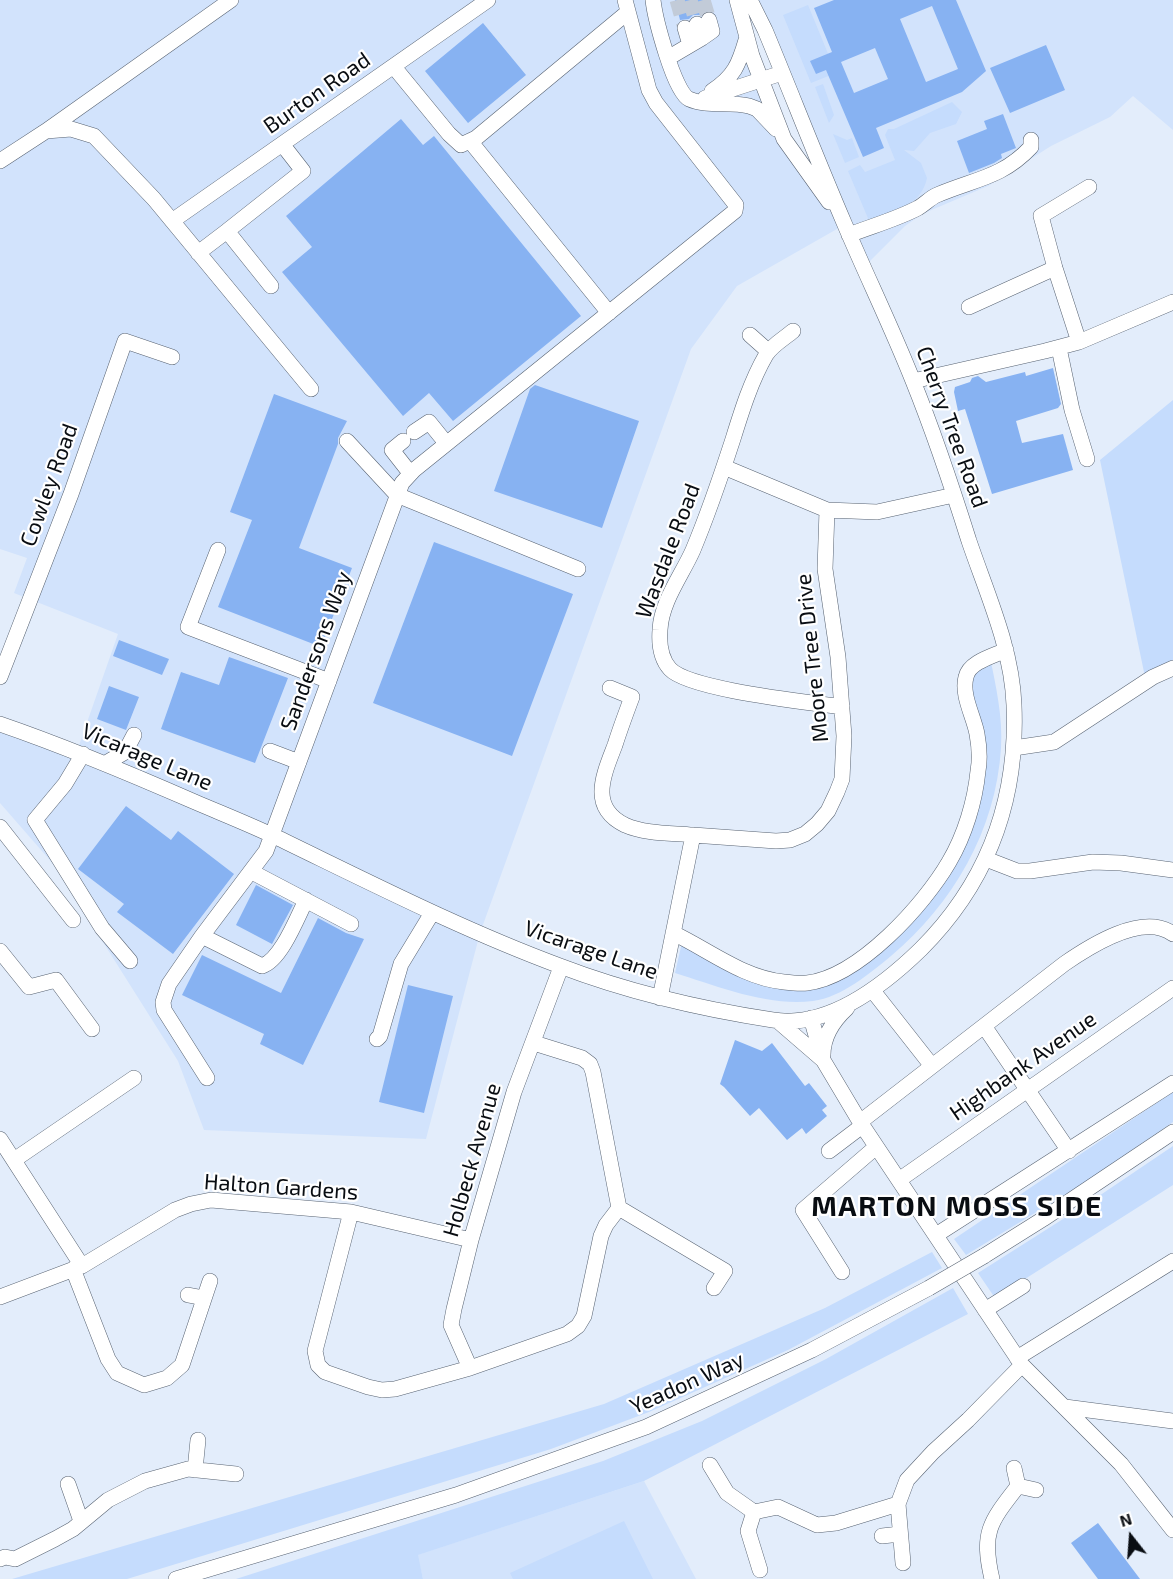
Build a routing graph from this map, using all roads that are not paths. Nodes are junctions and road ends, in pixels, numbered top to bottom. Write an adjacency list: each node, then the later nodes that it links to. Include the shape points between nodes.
1 (231, 0): 15 (street)
2 (488, 0): 10 (street, Burton Road)
3 (653, 0): 9 (street)
4 (737, 0): 8 (street, Cherry Tree Road)
5 (750, 0): 11 (street, Cherry Tree Road)
6 (627, 6): 18 (street); 30 (street, via 644,76 656,103 736,205 735,211)
7 (697, 31): 9 (street)
8 (746, 40): 12 (street, Cherry Tree Road); 13 (street, via 727,82)
9 (668, 58): 13 (street, via 683,95)
10 (394, 67): 18 (street, via 449,134 461,145); 19 (street, Burton Road)
11 (784, 77): 12 (street); 23 (street, Cherry Tree Road)
12 (762, 84): 13 (street); 14 (street); 16 (street, Cherry Tree Road)
13 (697, 101): 14 (street)
14 (717, 104): 16 (street, via 740,104 757,110)
15 (46, 130): 20 (street); 22 (street, via 71,129 94,136)
16 (784, 138): 23 (street, Cherry Tree Road)
17 (1031, 140): 23 (street, via 1031,147 1023,156 993,176 934,196 919,207)
18 (470, 141): 30 (street)
19 (282, 144): 22 (street, Burton Road); 24 (street, via 303,171)
20 (0, 161)
21 (1089, 187): 26 (street, via 1041,216)
22 (172, 221): 25 (street)
23 (847, 230): 37 (street, Cherry Tree Road)
24 (227, 231): 25 (street); 27 (street)
25 (198, 253): 38 (street)
26 (1055, 268): 29 (street); 33 (street)
27 (271, 286)
28 (1173, 302): 33 (street)
29 (969, 307)
30 (609, 313): 40 (street)
31 (793, 331): 35 (street, Wasdale Road)
32 (750, 335): 35 (street)
33 (1079, 342): 34 (street)
34 (1059, 348): 37 (street); 41 (street, via 1072,410)
35 (768, 351): 42 (street, Wasdale Road, via 752,381)
36 (172, 357): 50 (street, Cowley Road, via 125,340)
37 (913, 381): 44 (street, Cherry Tree Road)
38 (311, 389)
39 (347, 441): 43 (street)
40 (446, 443): 43 (street); 43 (street, via 429,422 392,450)
41 (1088, 459)
42 (724, 467): 45 (street); 53 (street, Wasdale Road, via 693,550 664,610 660,646 665,660 676,674 699,683)
43 (403, 484): 47 (street); 51 (street, Sandersons Way)
44 (954, 495): 45 (street, via 877,512); 48 (street, Cherry Tree Road)
45 (827, 510): 53 (street, Moore Tree Drive, via 825,568)
46 (218, 550): 51 (street, via 188,627)
47 (578, 569)
48 (1006, 650): 56 (street, Cherry Tree Road, via 1013,696); 71 (street, Vicarage Lane, via 971,667 966,675 966,691 978,736 979,768 974,799 951,860 913,913 888,936 847,968 807,983 749,974)
49 (1173, 668): 56 (street, via 1154,676 1054,742)
50 (0, 677)
51 (329, 681): 59 (street, Sandersons Way)
52 (610, 688): 62 (street, Moore Tree Drive, via 632,697 602,777 602,794 609,814 626,826)
53 (842, 707): 62 (street, Moore Tree Drive, via 842,779 828,811 817,824 798,837 783,841)
54 (0, 724): 58 (street, Vicarage Lane)
55 (134, 735): 60 (street, via 125,752)
56 (1014, 748): 64 (street, Cherry Tree Road, via 1004,811)
57 (270, 751): 59 (street)
58 (84, 754): 60 (street, Vicarage Lane); 75 (street, via 35,820 102,928)
59 (299, 762): 63 (street, Sandersons Way)
60 (106, 763): 63 (street, Vicarage Lane)
61 (0, 827): 69 (street)
62 (693, 835): 71 (street)
63 (273, 836): 66 (street, Sandersons Way); 68 (street, Vicarage Lane)
64 (986, 860): 65 (street, via 1017,871 1093,862); 78 (street, Cherry Tree Road, via 944,926)
65 (1173, 870)
66 (252, 872): 67 (street); 73 (street, Sandersons Way)
67 (306, 900): 70 (street); 73 (street, via 278,954 266,965)
68 (432, 913): 76 (street, Vicarage Lane); 85 (street, via 401,964)
69 (73, 920)
70 (351, 924)
71 (673, 933): 79 (street)
72 (1173, 934): 83 (street, via 1152,927 1111,936 1064,964)
73 (202, 936): 90 (street, Sandersons Way, via 168,984 162,1002)
74 (0, 951): 84 (street, via 28,987 56,981)
75 (130, 961)
76 (561, 967): 79 (street, Vicarage Lane); 86 (street, Holbeck Avenue)
77 (1173, 987): 92 (street, Highbank Avenue)
78 (873, 991): 80 (street, Cherry Tree Road); 88 (street)
79 (660, 998): 82 (street, Vicarage Lane)
80 (851, 1004): 81 (street, Cherry Tree Road); 87 (street, via 833,1023)
81 (811, 1018): 82 (street, Vicarage Lane); 87 (street)
82 (779, 1022): 87 (street)
83 (984, 1026): 88 (street); 92 (street)
84 (92, 1029)
85 (377, 1039)
86 (534, 1043): 101 (street, via 590,1064); 104 (street, Holbeck Avenue, via 514,1092)
87 (823, 1060): 93 (street)
88 (932, 1066): 93 (street)
89 (134, 1078): 99 (street)
90 (207, 1078)
91 (1173, 1083): 98 (street)
92 (1028, 1090): 98 (street); 100 (street, Highbank Avenue)
93 (861, 1124): 96 (street); 97 (street)
94 (1173, 1132): 136 (street, Yeadon Way, bridge, via 1043,1220 929,1288 812,1350 646,1427 456,1495)
95 (0, 1139): 99 (street)
96 (876, 1147): 100 (street); 107 (street, via 803,1210)
97 (829, 1151)
98 (1069, 1151): 103 (street)
99 (14, 1160): 106 (street)
100 (899, 1180): 103 (street)
101 (619, 1208): 110 (street, via 725,1271); 116 (street, via 601,1236 584,1316 578,1326 567,1334)
102 (351, 1212): 104 (street, Halton Gardens); 106 (street, Halton Gardens, via 211,1200 191,1204); 116 (street, via 315,1351 318,1365 325,1372 382,1390)
103 (936, 1235): 114 (street)
104 (471, 1240): 116 (street, Holbeck Avenue, via 451,1324)
105 (1173, 1262): 115 (street)
106 (78, 1267): 112 (street, Halton Gardens); 113 (street, via 108,1359 117,1373 144,1385 167,1378 182,1365)
107 (842, 1272)
108 (210, 1281): 113 (street)
109 (1023, 1286): 114 (street)
110 (714, 1288)
111 (188, 1295): 113 (street)
112 (0, 1297)
113 (204, 1298)
114 (985, 1310): 115 (street)
115 (1019, 1361): 117 (street); 127 (street, via 968,1420 918,1467 907,1480)
116 (470, 1368)
117 (1065, 1407): 118 (street); 130 (street, via 1121,1464)
118 (1173, 1420)
119 (198, 1440): 122 (street)
120 (710, 1465): 128 (street, via 727,1493)
121 (1014, 1468): 125 (street)
122 (195, 1470): 123 (street); 129 (street, via 145,1481 108,1500)
123 (236, 1474)
124 (68, 1484): 129 (street)
125 (1018, 1486): 126 (street); 137 (street, via 994,1516 987,1536)
126 (1036, 1490)
127 (898, 1504): 128 (street, via 817,1525 778,1507); 131 (street)
128 (754, 1512): 135 (street, via 748,1532)
129 (81, 1521): 133 (street, via 15,1559)
130 (1173, 1530)
131 (900, 1534): 132 (street); 134 (street)
132 (882, 1536)
133 (2, 1553)
134 (903, 1563)
135 (760, 1570)
136 (176, 1579)
137 (992, 1579)

